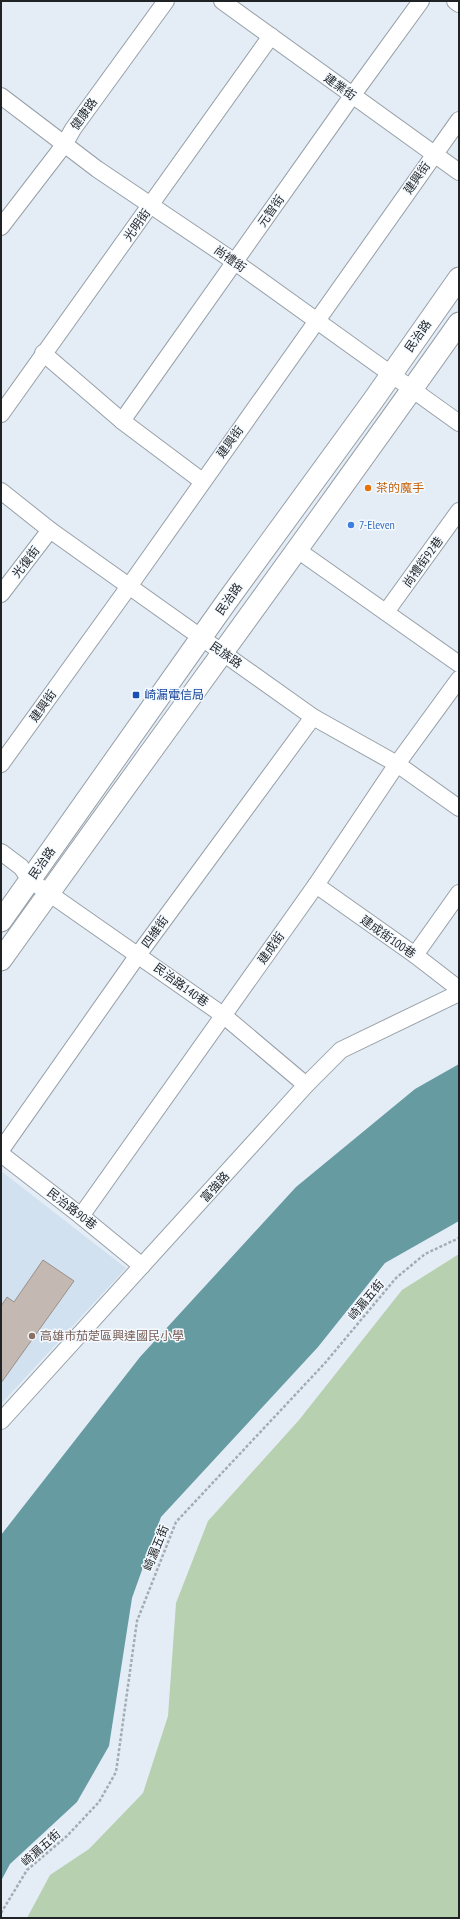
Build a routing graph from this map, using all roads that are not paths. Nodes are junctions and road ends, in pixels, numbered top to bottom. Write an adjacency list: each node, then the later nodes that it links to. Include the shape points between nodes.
1 (166, 1): 10 (street, 健康路)
2 (222, 1): 6 (street, 建業街)
3 (421, 1): 8 (street, 元智街)
4 (455, 1): 5 (street)
5 (459, 4)
6 (271, 36): 8 (street, 建業街); 13 (street, 光明街)
7 (1, 96): 10 (street, 尚禮街)
8 (352, 96): 11 (street, 建業街); 15 (street, 元智街)
9 (459, 120): 11 (street, 建興街)
10 (64, 144): 13 (street, 尚禮街); 14 (street, 健康路)
11 (434, 154): 12 (street, 建業街); 17 (street, 建興街)
12 (459, 172)
13 (151, 205): 15 (street, 尚禮街); 19 (street, 光明街)
14 (1, 227)
15 (235, 262): 17 (street, 尚禮街); 23 (street, 元智街)
16 (459, 278): 20 (main road, 民治路)
17 (316, 322): 20 (street, 尚禮街); 25 (street, 建興街)
18 (459, 323): 21 (main road, 民治路)
19 (43, 353): 22 (street, 光明街); 23 (street)
20 (391, 374): 21 (street, 尚禮街); 33 (main road, 民治路)
21 (413, 389): 24 (street, 尚禮街); 29 (main road, 民治路)
22 (1, 414)
23 (122, 421): 25 (street)
24 (459, 423)
25 (202, 481): 30 (street, 建興街)
26 (1, 491): 28 (street, 民族路)
27 (459, 511): 32 (street, 尚禮街92巷)
28 (50, 530): 30 (street, 民族路); 31 (street, 光復街)
29 (296, 549): 32 (street); 34 (main road, 民治路)
30 (130, 586): 33 (street, 民族路); 38 (street, 建興街)
31 (1, 594)
32 (386, 612): 35 (street)
33 (201, 638): 34 (street, 民族路); 42 (main road, 民治路)
34 (222, 652): 37 (street, 民族路); 44 (main road, 民治路)
35 (459, 664)
36 (459, 679): 39 (street, 建成街)
37 (313, 717): 39 (street, 民族路); 47 (street, 四維街)
38 (1, 764)
39 (397, 764): 40 (street, 民族路); 43 (street, 建成街)
40 (459, 808)
41 (1, 852): 42 (street, 民治路140巷, via 20,867)
42 (30, 880): 44 (street, 民治路140巷); 46 (main road, 民治路)
43 (316, 885): 48 (street, 建成街100巷); 52 (street, 建成街)
44 (48, 893): 47 (street, 民治路140巷); 49 (main road, 民治路)
45 (459, 893): 48 (street)
46 (1, 921)
47 (138, 955): 52 (street, 民治路140巷); 54 (street, 四維街)
48 (415, 955): 50 (street, 建成街100巷)
49 (1, 960)
50 (459, 989)
51 (459, 993): 53 (street, 富強路, via 342,1050)
52 (223, 1015): 53 (street, 民治路140巷); 56 (street, 建成街)
53 (306, 1085): 57 (street, 富強路)
54 (1, 1150)
55 (1, 1154): 56 (street, 民治路90巷)
56 (81, 1216): 57 (street, 民治路90巷)
57 (142, 1266): 58 (street, 富強路)
58 (1, 1421)

